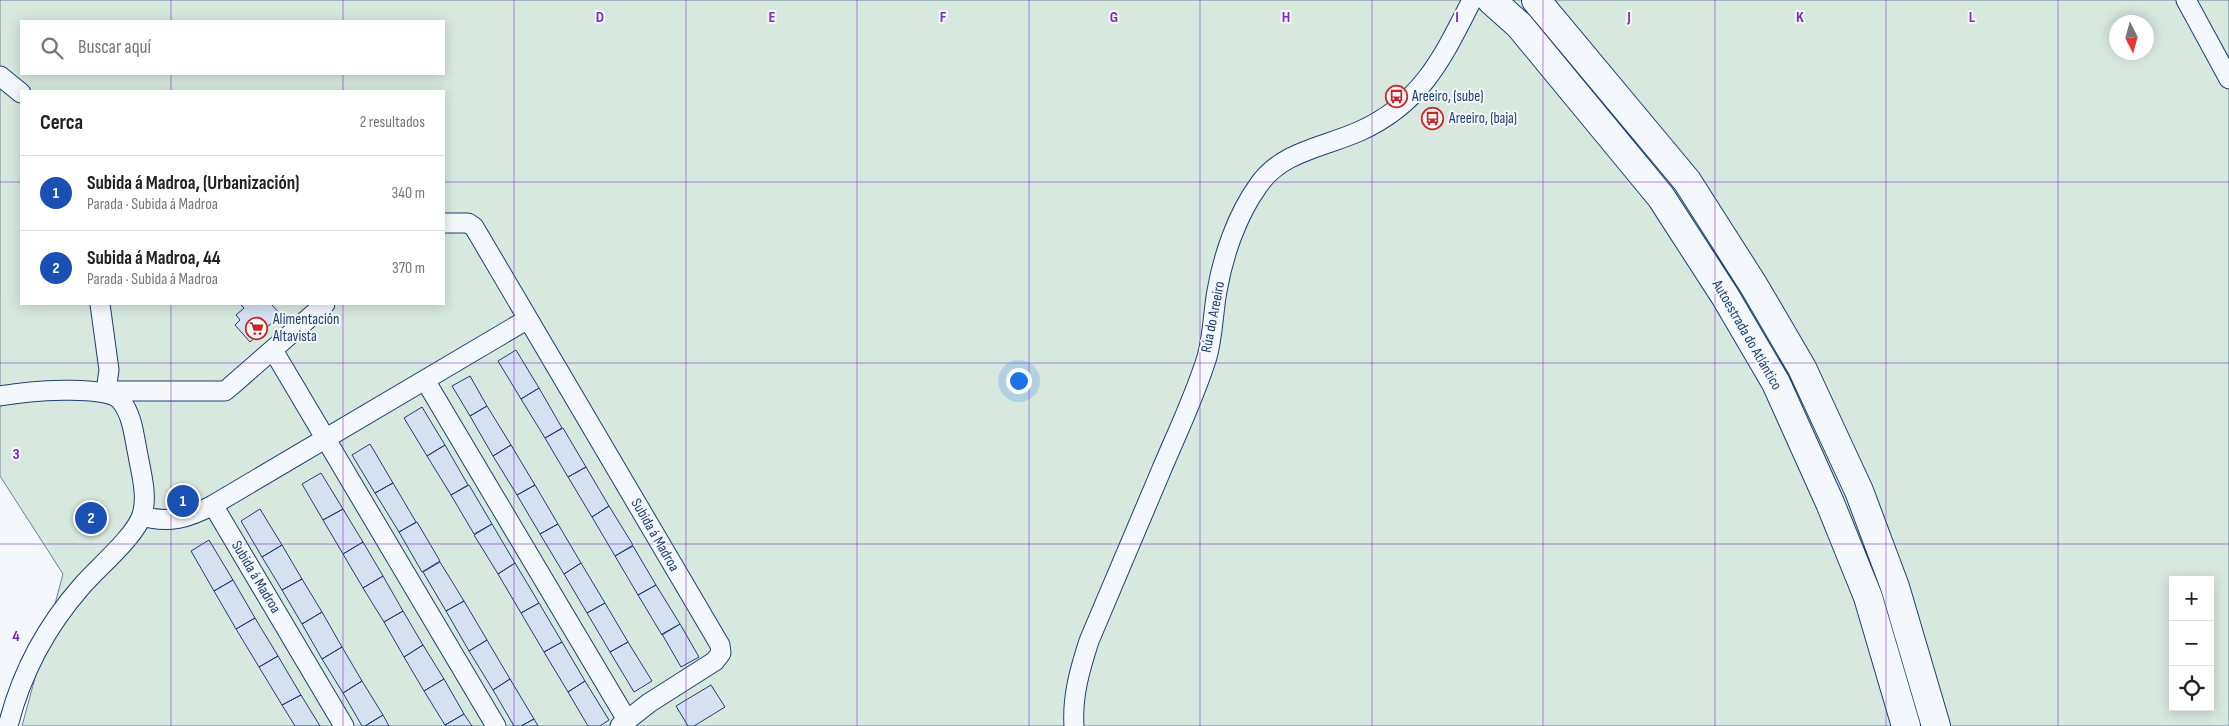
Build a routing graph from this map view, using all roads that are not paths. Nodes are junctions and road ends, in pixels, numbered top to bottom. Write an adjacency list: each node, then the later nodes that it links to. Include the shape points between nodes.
1 (1472, 0): 23 (street, Rúa do Areeiro, via 1447,50 1422,87 1385,117 1360,131 1300,153 1280,164 1259,184 1246,204 1217,289 1207,356 1080,667 1073,708)
2 (1491, 0): 24 (highway, Autoestrada do Atlántico, via 1519,25 1661,197 1776,383 1868,597)
3 (1536, 0): 25 (highway, Autoestrada do Atlántico, via 1687,181 1802,368 1863,500 1895,587)
4 (2186, 0): 6 (street)
5 (0, 76): 7 (street)
6 (2229, 79)
7 (20, 92)
8 (445, 223): 11 (street, Subida á Madroa, via 468,223 474,227)
9 (100, 305): 14 (street, via 109,370)
10 (324, 305): 12 (street)
11 (528, 318): 13 (street); 19 (street, Subida á Madroa, via 720,645 721,653 715,661 648,703)
12 (273, 350): 14 (street, via 225,390); 16 (street)
13 (425, 380): 16 (street); 19 (street, Subida á Madroa)
14 (106, 391): 15 (street, via 22,392); 18 (street, via 120,399 128,412 144,501)
15 (0, 396)
16 (324, 439): 17 (street); 22 (street)
17 (213, 505): 18 (street, via 194,515 174,520); 21 (street, Subida á Madroa)
18 (142, 516): 20 (street, via 119,548 81,586 38,646)
19 (624, 723)
20 (8, 726)
21 (344, 726)
22 (496, 726)
23 (1074, 726)
24 (1906, 726)
25 (1936, 726)

